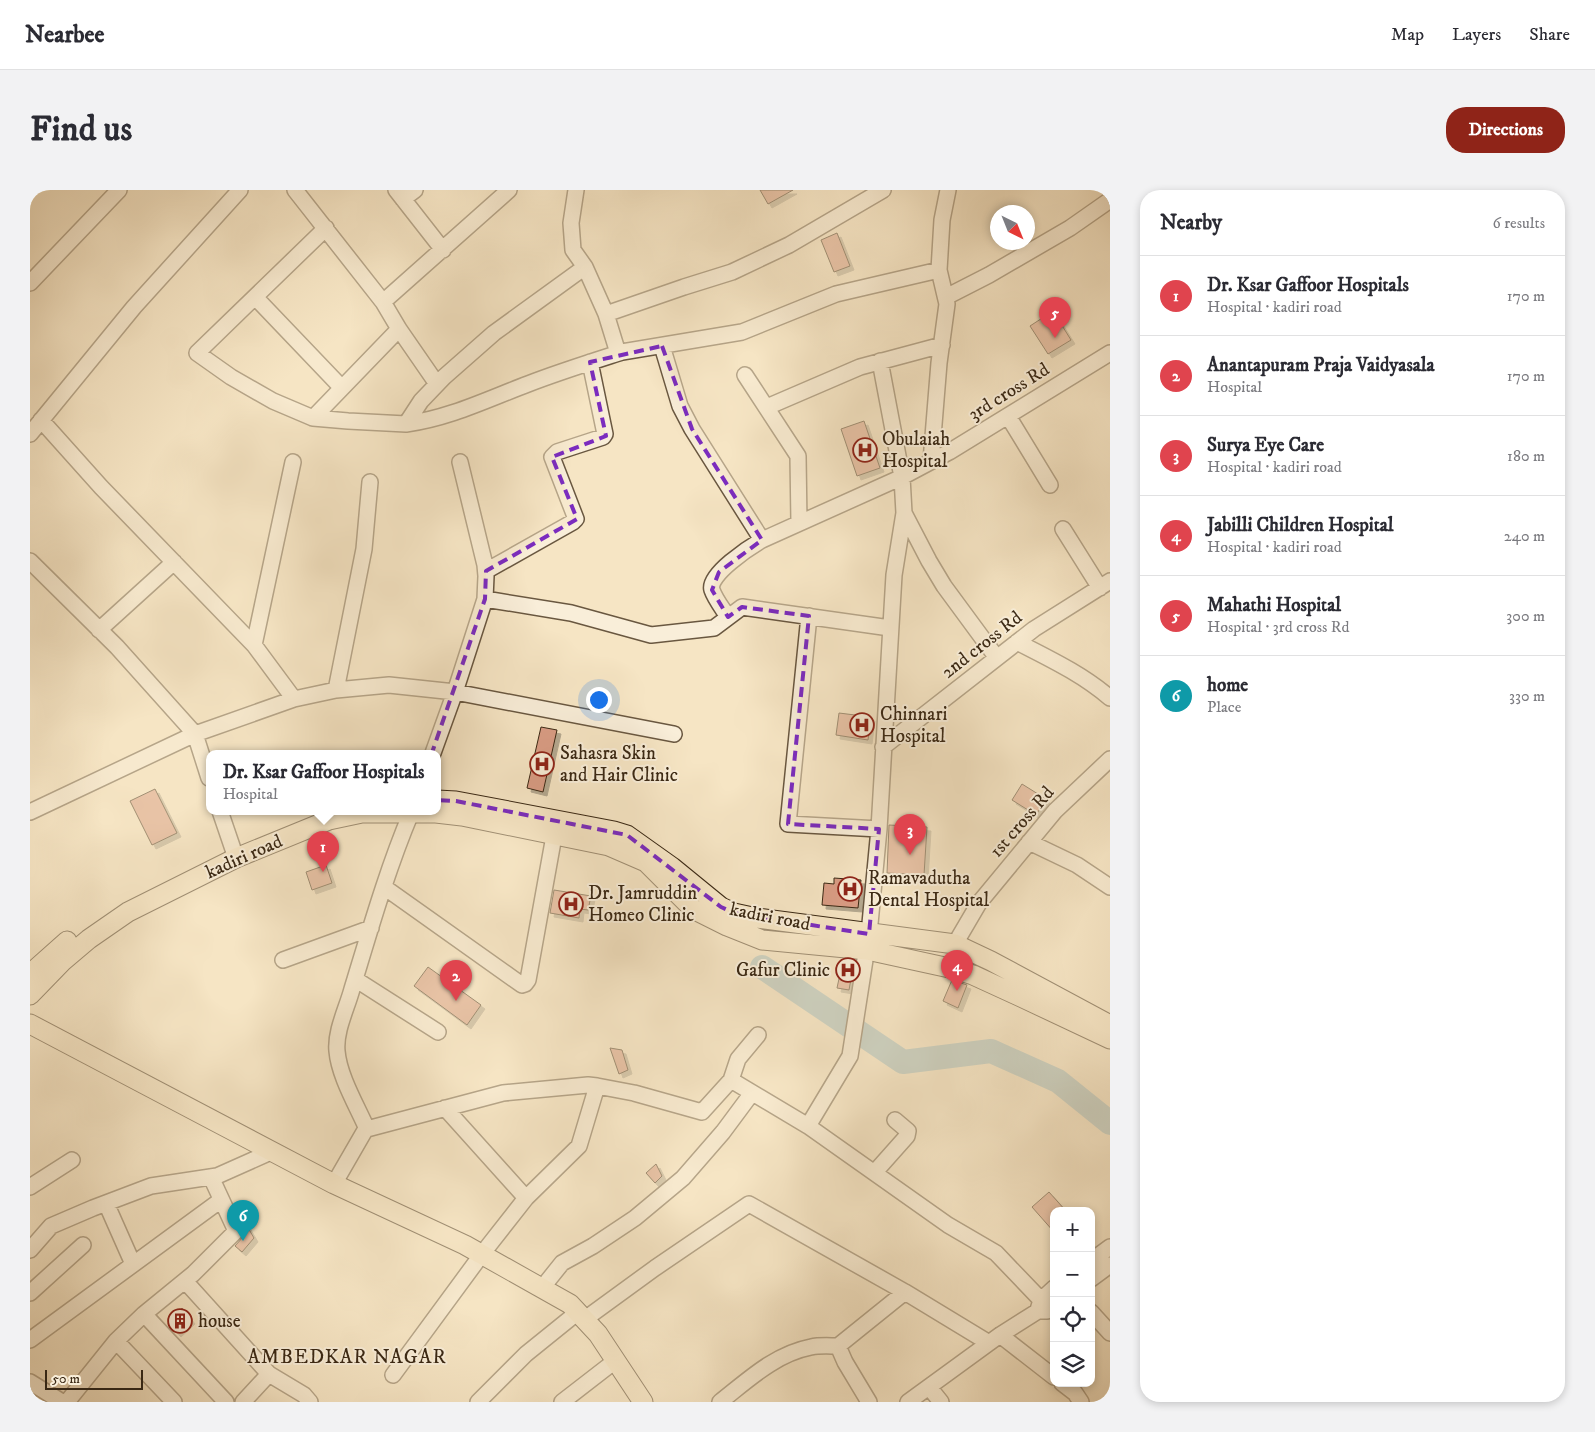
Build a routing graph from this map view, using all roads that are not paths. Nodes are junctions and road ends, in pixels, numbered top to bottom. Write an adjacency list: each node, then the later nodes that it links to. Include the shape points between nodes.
1 (119, 190): 15 (street)
2 (240, 190): 33 (street, via 134,307)
3 (295, 190): 11 (street)
4 (415, 190): 9 (street)
5 (509, 190): 12 (street)
6 (576, 190): 13 (street, via 571,223 573,250)
7 (883, 190): 19 (street, via 789,245 732,272)
8 (948, 190): 14 (street, via 942,220)
9 (399, 195): 12 (street)
10 (1106, 201): 16 (street, via 1070,228)
11 (326, 228): 17 (street); 18 (street)
12 (442, 250): 18 (street)
13 (585, 267): 19 (street); 28 (street, via 494,333)
14 (939, 270): 16 (street); 22 (street, via 836,294 742,332)
15 (30, 283)
16 (946, 296): 21 (street, via 948,304)
17 (255, 297): 29 (street); 32 (street, via 197,353 273,401)
18 (383, 302): 20 (street)
19 (606, 314): 23 (street)
20 (399, 329): 28 (street); 29 (street)
21 (942, 345): 25 (street); 36 (street)
22 (662, 346): 23 (street); 45 (street, via 680,406)
23 (620, 352): 26 (street)
24 (1110, 353): 31 (street, 3rd cross Rd)
25 (880, 361): 30 (street); 39 (street)
26 (590, 362): 34 (street, via 449,416); 48 (street, via 605,434 557,452 552,457 576,519)
27 (745, 375): 30 (street)
28 (437, 384): 34 (street)
29 (342, 388): 32 (street)
30 (767, 407): 43 (street, via 798,456)
31 (1008, 416): 36 (street, 3rd cross Rd); 41 (street)
32 (313, 418): 34 (street)
33 (41, 420): 35 (street); 47 (street)
34 (406, 424)
35 (30, 434)
36 (931, 461): 39 (street, 3rd cross Rd)
37 (294, 462): 56 (street)
38 (460, 462): 48 (street)
39 (902, 477): 42 (street); 43 (street, 3rd cross Rd)
40 (370, 482): 58 (street, via 364,549)
41 (1050, 485)
42 (904, 513): 53 (street); 57 (street, via 944,586)
43 (799, 523): 45 (street, 3rd cross Rd)
44 (1062, 530): 49 (street)
45 (762, 540): 52 (street, 3rd cross Rd, via 719,572 712,583 712,590)
46 (30, 561): 54 (street)
47 (174, 562): 54 (street); 56 (street)
48 (486, 570): 50 (street)
49 (1105, 584): 55 (street, 2nd cross Rd)
50 (485, 599): 52 (street, via 571,613 651,635 714,628); 59 (street)
51 (809, 616): 52 (street, via 742,607); 53 (street); 76 (street, via 788,824)
52 (728, 617)
53 (890, 628): 64 (street)
54 (99, 630): 62 (street)
55 (1017, 642): 57 (street, 2nd cross Rd); 60 (street, via 1068,668)
56 (254, 645): 61 (street)
57 (998, 658): 64 (street, 2nd cross Rd)
58 (336, 690): 59 (street, via 389,685); 61 (street)
59 (455, 692): 63 (street); 65 (street)
60 (1110, 698)
61 (294, 699): 62 (street)
62 (195, 734): 67 (street); 70 (street)
63 (674, 734)
64 (883, 747): 76 (street)
65 (434, 750)
66 (1110, 759): 68 (street, 1st cross Rd)
67 (206, 769)
68 (1104, 774): 78 (street, 1st cross Rd, via 1055,810)
69 (441, 800): 83 (main road, kadiri road, via 627,835 672,866 721,907 734,913)
70 (30, 812)
71 (221, 815): 79 (street)
72 (313, 815): 79 (main road, kadiri road)
73 (353, 815): 79 (main road, kadiri road)
74 (410, 815): 80 (street)
75 (441, 815): 77 (main road, kadiri road, via 462,816)
76 (878, 829): 83 (street)
77 (554, 836): 80 (street, via 528,980 522,985); 83 (main road, kadiri road, via 609,846 646,862 694,910 762,940)
78 (1029, 842): 81 (street); 84 (street, 1st cross Rd, via 979,903)
79 (234, 852): 86 (main road, kadiri road, via 153,885 95,920); 88 (main road, kadiri road, via 111,923 63,961)
80 (384, 887): 82 (street)
81 (1110, 887)
82 (371, 928): 85 (street); 87 (street)
83 (868, 942): 84 (main road, kadiri road, via 908,937); 93 (main road, via 954,969); 99 (street, via 850,1056)
84 (955, 944): 89 (main road, kadiri road)
85 (282, 960)
86 (30, 974)
87 (355, 979): 91 (street); 100 (street, via 337,1050 339,1064)
88 (30, 994)
89 (1110, 1025)
90 (31, 1026): 101 (main road)
91 (438, 1032)
92 (758, 1035): 94 (street, via 738,1059)
93 (1110, 1039)
94 (731, 1080): 95 (street, via 702,1112); 96 (street)
95 (597, 1086): 97 (street, via 503,1093); 107 (street, via 579,1146)
96 (752, 1093): 99 (street); 119 (street, via 724,1132 683,1178 635,1218 562,1264)
97 (445, 1108): 100 (street); 107 (street)
98 (895, 1120): 103 (street, via 908,1131 907,1136)
99 (808, 1126): 103 (street)
100 (368, 1129): 105 (street)
101 (273, 1152): 104 (street); 105 (main road)
102 (72, 1160): 106 (street)
103 (875, 1172): 122 (street, via 948,1225 996,1253)
104 (211, 1177): 108 (street); 109 (street, via 151,1186)
105 (334, 1184): 113 (main road)
106 (30, 1187)
107 (526, 1198): 113 (street)
108 (221, 1200): 115 (street); 118 (street, via 236,1231)
109 (106, 1203): 112 (street, via 51,1226); 115 (street)
110 (83, 1245): 121 (street)
111 (1110, 1247): 114 (street)
112 (30, 1250)
113 (482, 1254): 119 (main road); 134 (street)
114 (1095, 1257)
115 (133, 1264): 128 (street)
116 (1110, 1265): 117 (street)
117 (1095, 1275)
118 (185, 1281): 123 (street); 132 (street)
119 (542, 1288): 124 (main road, via 570,1304)
120 (905, 1292): 124 (street, via 749,1204); 127 (street); 130 (street)
121 (30, 1293)
122 (1044, 1306): 127 (street)
123 (144, 1314): 129 (street); 143 (street)
124 (581, 1316): 131 (main road); 145 (street, via 526,1354)
125 (1095, 1316): 126 (street)
126 (1110, 1333)
127 (995, 1339): 133 (street); 136 (street)
128 (30, 1340)
129 (116, 1341): 141 (street); 142 (street)
130 (838, 1346): 148 (street, via 812,1346 781,1356); 149 (street)
131 (616, 1360): 146 (street); 147 (main road)
132 (269, 1374): 139 (street); 144 (street)
133 (1050, 1374)
134 (393, 1375)
135 (30, 1382): 138 (street)
136 (930, 1387): 150 (street); 151 (street)
137 (1067, 1387): 152 (street)
138 (41, 1398): 140 (street)
139 (245, 1401)
140 (62, 1402)
141 (67, 1402)
142 (174, 1402)
143 (226, 1402)
144 (310, 1402)
145 (478, 1402)
146 (562, 1402)
147 (642, 1402)
148 (720, 1402)
149 (869, 1402)
150 (908, 1402)
151 (941, 1402)
152 (1081, 1402)

